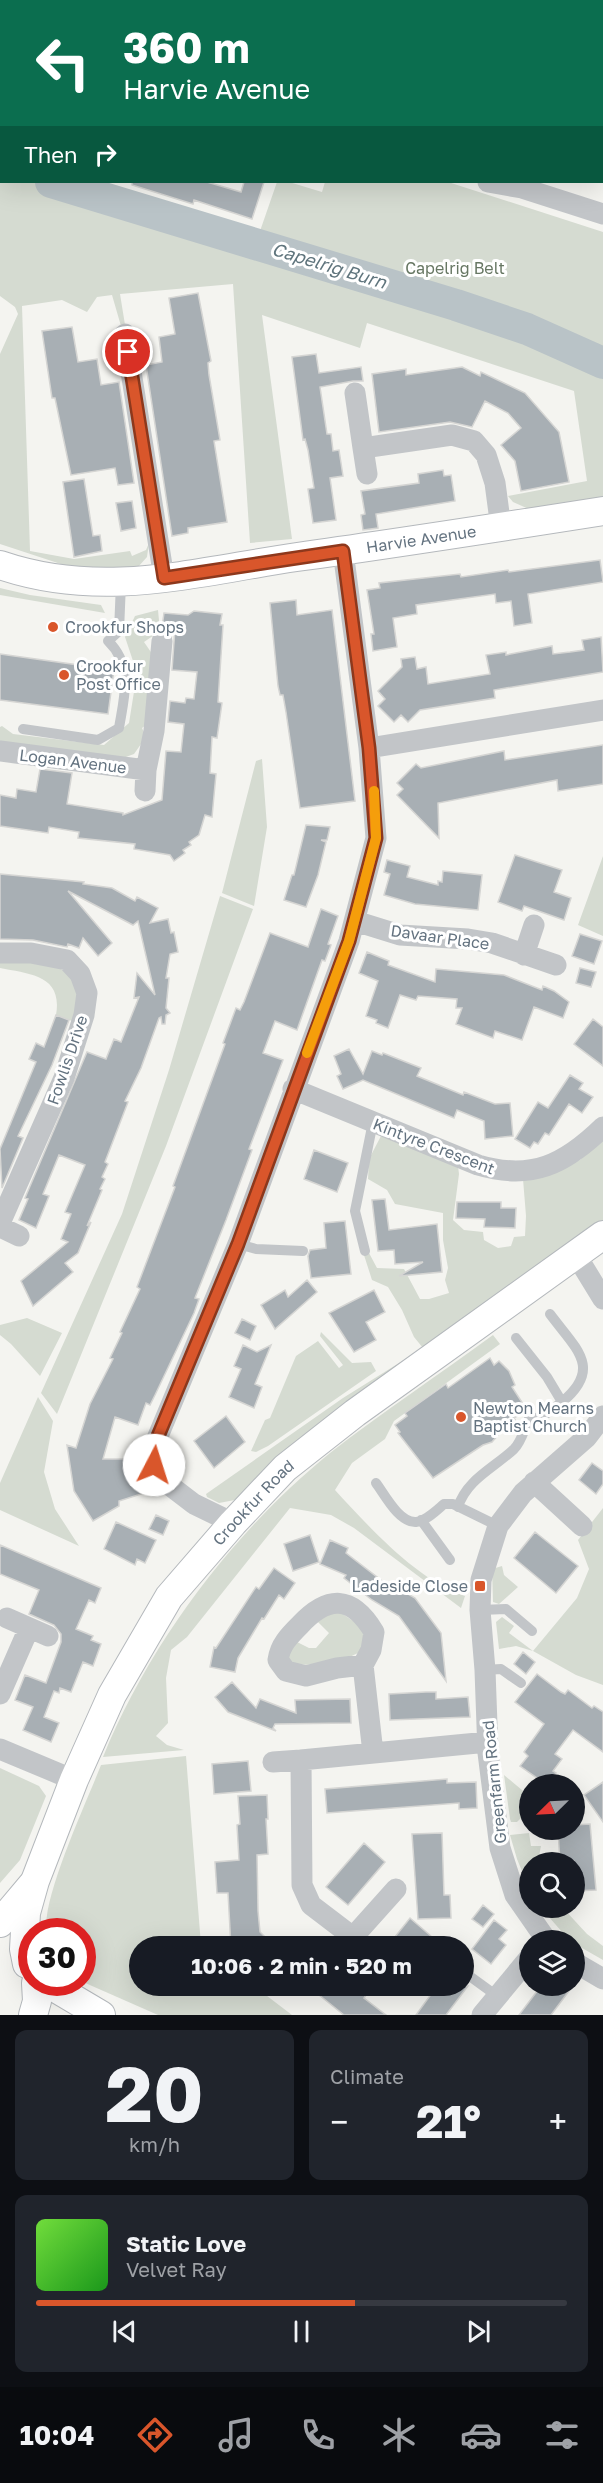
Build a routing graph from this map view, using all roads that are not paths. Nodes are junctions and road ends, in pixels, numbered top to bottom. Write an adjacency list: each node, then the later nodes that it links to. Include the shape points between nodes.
1 (494, 183): 2 (street)
2 (603, 214)
3 (125, 334): 11 (street)
4 (355, 393): 5 (street)
5 (363, 448): 6 (street); 8 (street, Harvie Avenue, via 452,435 474,441 486,454 495,483)
6 (367, 474)
7 (603, 511): 8 (street, Harvie Avenue)
8 (501, 528): 9 (street, Harvie Avenue)
9 (343, 551): 11 (street, Harvie Avenue); 16 (street)
10 (0, 565): 12 (street, Harvie Avenue, via 66,580)
11 (164, 578): 12 (street, Harvie Avenue)
12 (121, 583): 15 (lane, via 119,631 108,642 119,652 126,681 119,728 98,740)
13 (162, 641): 18 (street, Logan Avenue, via 154,731)
14 (603, 710): 16 (street)
15 (23, 729)
16 (369, 748): 20 (street, via 376,838)
17 (0, 751): 18 (street, Logan Avenue)
18 (146, 770): 19 (street, Logan Avenue)
19 (145, 792)
20 (355, 921): 23 (street, Davaar Place, via 400,935 492,943); 25 (street)
21 (534, 925): 23 (street)
22 (0, 953): 28 (street, Fowlis Drive, via 31,953 67,960 80,974 87,993 64,1078)
23 (524, 955): 24 (street, Davaar Place)
24 (556, 965)
25 (293, 1089): 26 (street, Kintyre Crescent); 30 (street)
26 (373, 1122): 27 (street, Kintyre Crescent, via 501,1172 527,1171 571,1156); 32 (lane, via 356,1211)
27 (603, 1127)
28 (6, 1229)
29 (603, 1235): 33 (street, Crookfur Road)
30 (238, 1244): 31 (lane, via 256,1250); 43 (street, via 151,1453 160,1478 194,1504)
31 (303, 1251)
32 (365, 1251)
33 (576, 1255): 34 (street); 43 (street, Crookfur Road, via 346,1419 285,1468)
34 (603, 1299)
35 (550, 1314): 37 (lane, via 586,1363 577,1389)
36 (516, 1338): 37 (lane)
37 (562, 1402): 41 (lane, via 540,1419 529,1419 516,1448 470,1484)
38 (603, 1416): 39 (street, Greenfarm Road, via 587,1437)
39 (534, 1482): 44 (street, Greenfarm Road); 45 (street)
40 (376, 1483): 42 (lane, via 403,1519)
41 (458, 1507): 42 (lane, via 444,1504); 44 (lane)
42 (421, 1520): 46 (lane)
43 (232, 1523): 59 (street, Crookfur Road, via 169,1597 112,1695)
44 (498, 1526): 47 (street, Greenfarm Road, via 481,1580)
45 (582, 1526)
46 (450, 1560)
47 (480, 1610): 49 (lane, via 506,1609); 51 (street, Greenfarm Road)
48 (7, 1618): 53 (street, via 38,1632)
49 (532, 1631)
50 (363, 1665): 50 (street, via 306,1676 286,1671 278,1660 279,1649 313,1612 338,1602 364,1616 374,1632); 56 (street)
51 (485, 1670): 52 (lane, via 501,1669); 54 (street, Greenfarm Road)
52 (521, 1683)
53 (0, 1694)
54 (488, 1742): 56 (street); 64 (street, Greenfarm Road, via 500,1848 515,1895)
55 (0, 1749): 59 (street)
56 (373, 1753): 57 (street)
57 (301, 1760): 58 (street); 65 (street, via 302,1886 311,1905)
58 (273, 1762)
59 (74, 1780): 60 (street, Crookfur Road)
60 (35, 1881): 62 (street, Crookfur Road); 63 (street, Crookfur Road)
61 (396, 1889): 66 (street)
62 (26, 1918)
63 (0, 1923)
64 (538, 1930)
65 (350, 1936)
66 (361, 1936)
67 (0, 1947): 68 (street)
68 (18, 1957)
69 (585, 1968): 72 (street)
70 (519, 1970): 75 (street)
71 (474, 1979): 75 (lane)
72 (603, 1979)
73 (37, 1996): 76 (street, Crookfur Road)
74 (69, 1996): 77 (street)
75 (497, 1996): 78 (street)
76 (33, 2015)
77 (101, 2015)
78 (482, 2015)

